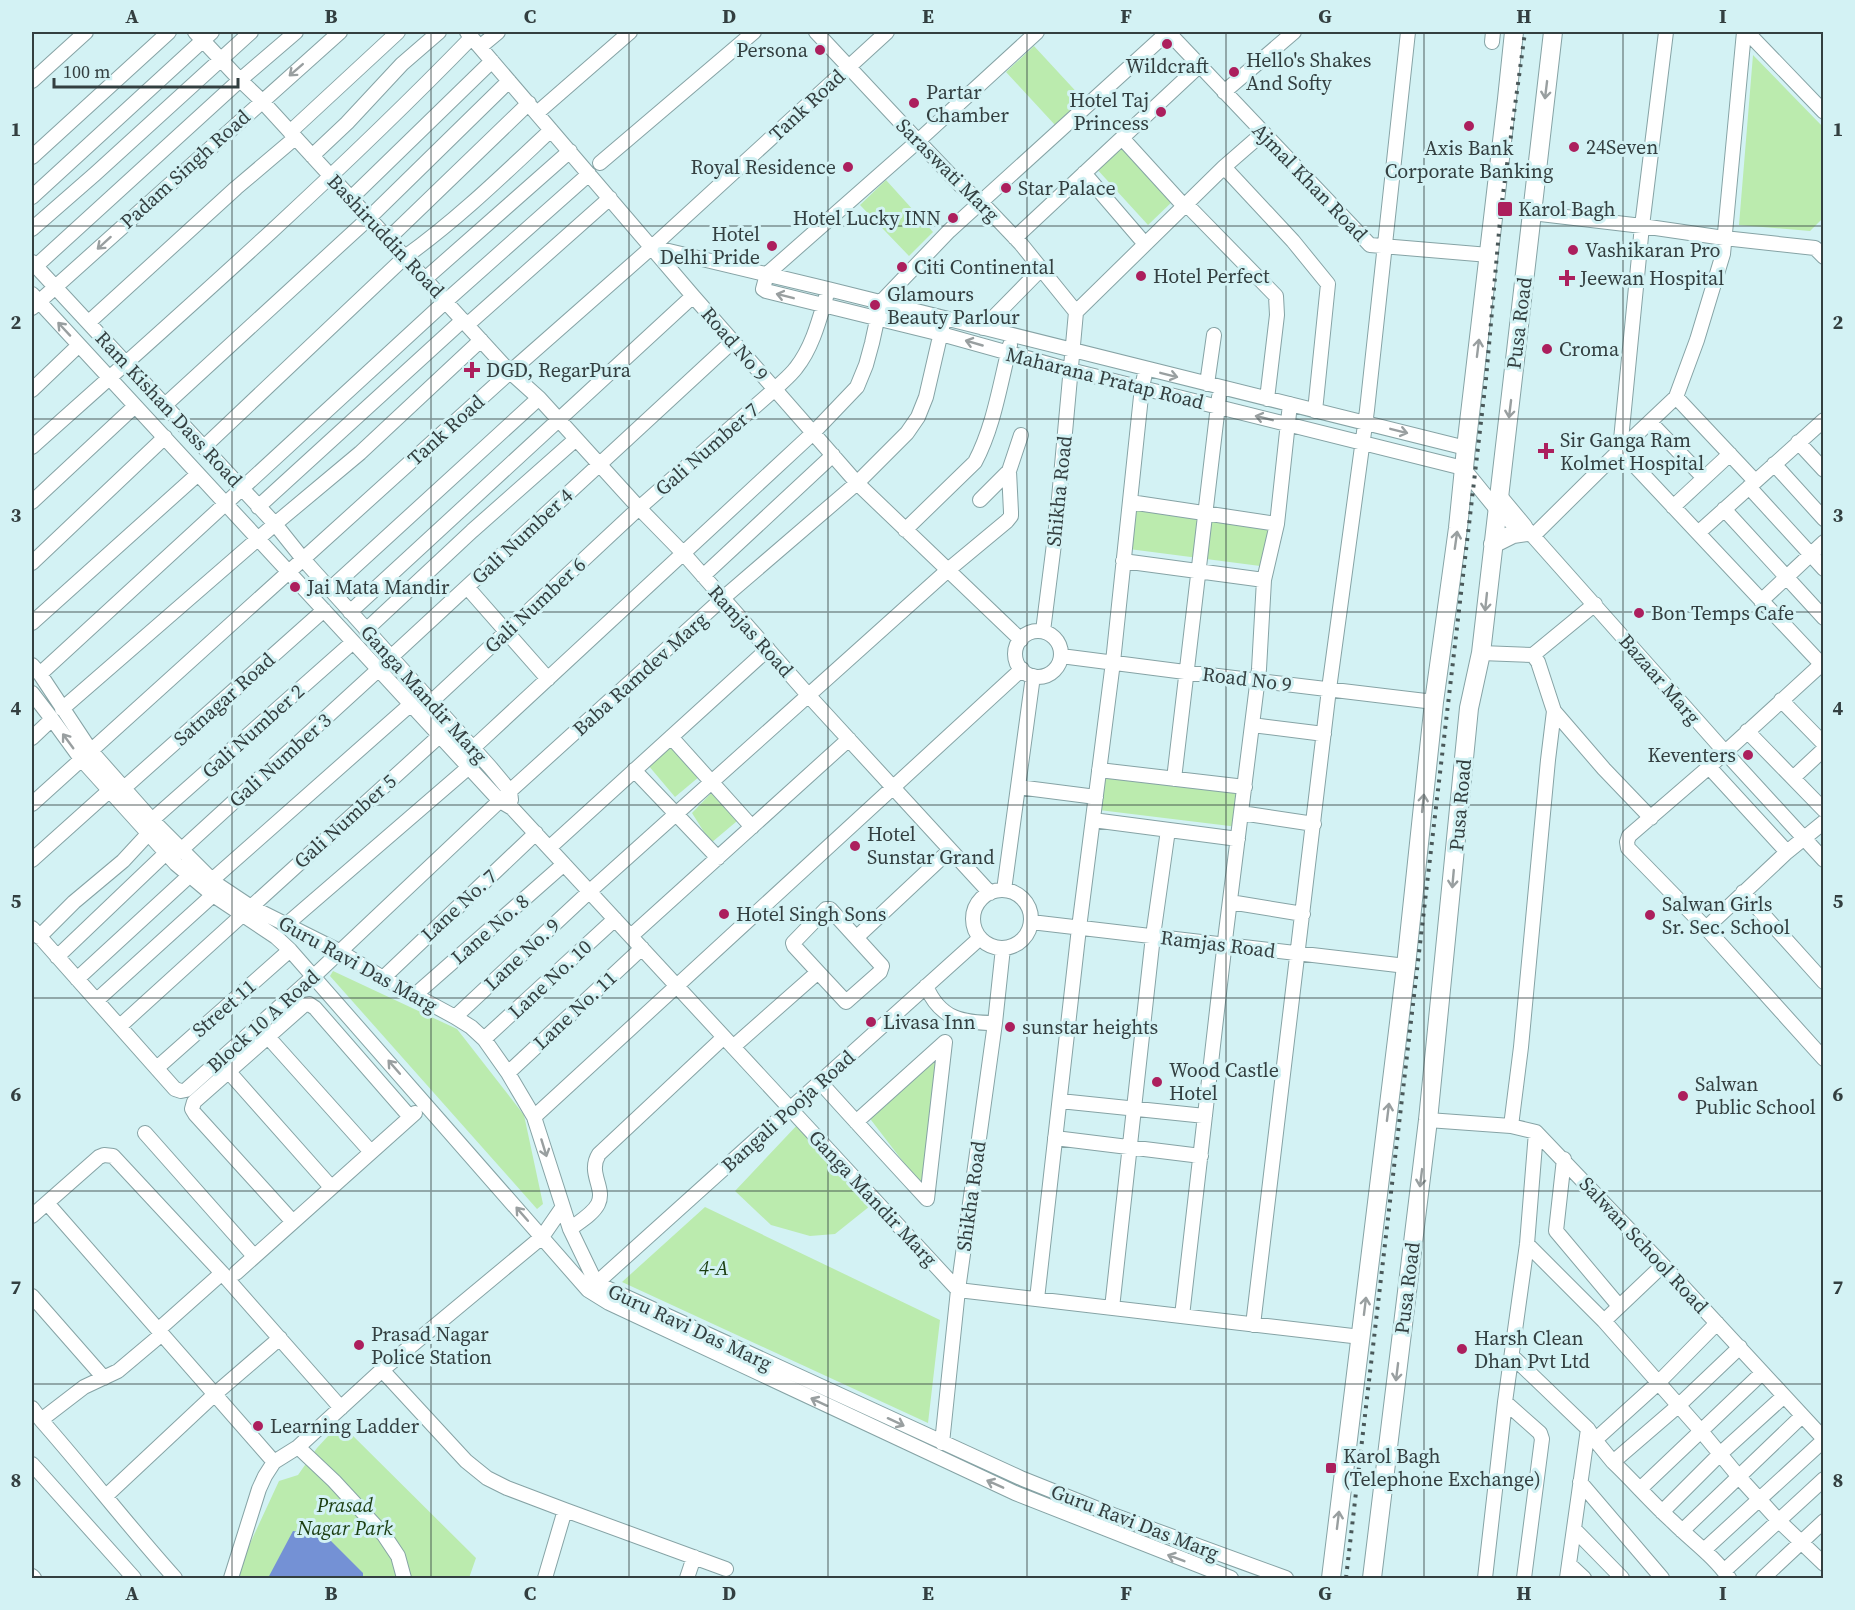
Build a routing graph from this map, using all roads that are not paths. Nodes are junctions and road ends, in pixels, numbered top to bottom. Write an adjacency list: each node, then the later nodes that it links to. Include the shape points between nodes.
1 (86, 32): 28 (street)
2 (169, 32): 41 (street)
3 (251, 32): 23 (street)
4 (296, 32): 27 (street)
5 (340, 32): 31 (street, Padam Singh Road, one-way to 31)
6 (398, 32): 36 (street)
7 (439, 32): 40 (street)
8 (498, 32): 22 (street)
9 (630, 32): 32 (street)
10 (754, 32): 42 (street)
11 (816, 32): 26 (street, Saraswati Marg)
12 (887, 32): 26 (street, Tank Road)
13 (1037, 32): 38 (street)
14 (1168, 32): 25 (street, Ajmal Khan Road); 50 (street)
15 (1294, 32): 30 (street)
16 (1408, 32): 60 (street)
17 (1514, 32): 63 (main road, Pusa Road)
18 (1553, 32): 52 (main road, Pusa Road, one-way to 52)
19 (1666, 32): 54 (street)
20 (1745, 32): 33 (street); 57 (street)
21 (204, 34): 23 (street, Bashiruddin Road); 47 (street)
22 (473, 39): 24 (street, Road No 9); 46 (street)
23 (220, 58): 27 (street, Bashiruddin Road); 55 (street)
24 (492, 61): 29 (street, Road No 9); 48 (street)
25 (1199, 66): 30 (street, Ajmal Khan Road); 37 (street)
26 (848, 67): 38 (street, Saraswati Marg); 61 (street, Tank Road)
27 (240, 80): 31 (street, Bashiruddin Road); 65 (street)
28 (32, 81)
29 (509, 81): 32 (street, Road No 9); 53 (street)
30 (1224, 92): 35 (street, Ajmal Khan Road)
31 (261, 100): 36 (street, Bashiruddin Road); 69 (street, Padam Singh Road, one-way to 69)
32 (533, 108): 34 (street, Road No 9); 58 (street)
33 (1824, 112)
34 (551, 130): 39 (street, Road No 9); 64 (street, via 433,237)
35 (1263, 134): 43 (street); 60 (street, Ajmal Khan Road, via 1370,245)
36 (293, 135): 40 (street, Bashiruddin Road); 79 (street)
37 (1122, 138): 44 (street); 51 (street)
38 (918, 141): 50 (street, Saraswati Marg); 67 (street)
39 (570, 152): 45 (street, Road No 9); 68 (street)
40 (312, 156): 46 (street, Bashiruddin Road)
41 (32, 157)
42 (600, 163)
43 (1224, 167): 51 (street); 107 (street, via 1328,284)
44 (1084, 173): 56 (street); 59 (street)
45 (589, 174): 49 (street, Road No 9); 73 (street)
46 (330, 176): 48 (street, Bashiruddin Road); 90 (street)
47 (32, 197)
48 (351, 198): 53 (street, Bashiruddin Road)
49 (610, 198): 61 (street, Road No 9); 80 (street)
50 (981, 201): 56 (street, Saraswati Marg); 74 (street)
51 (1185, 205): 59 (street); 102 (street, via 1276,296)
52 (1532, 213): 54 (street); 139 (main road, Pusa Road, one-way to 139)
53 (369, 218): 58 (street, Bashiruddin Road); 104 (street)
54 (1642, 226): 57 (street); 122 (street)
55 (32, 229)
56 (1015, 238): 66 (street, Saraswati Marg)
57 (1724, 238): 62 (street); 100 (street, via 1720,267)
58 (388, 239): 64 (street, Bashiruddin Road)
59 (1145, 244): 76 (street)
60 (1384, 246): 63 (street, Ajmal Khan Road); 111 (street)
61 (652, 247): 67 (street, Maharana Pratap Road); 71 (street, Road No 9); 93 (street, Tank Road)
62 (1821, 248)
63 (1489, 255): 121 (main road, Pusa Road, one-way to 63)
64 (405, 257): 68 (street, Bashiruddin Road); 120 (street)
65 (34, 264): 69 (street, Ram Kishan Dass Road)
66 (1041, 269): 76 (street, Saraswati Marg); 81 (street)
67 (767, 274): 70 (street, Maharana Pratap Road); 75 (street, Maharana Pratap Road, one-way to 67, via 763,290)
68 (425, 279): 73 (street, Bashiruddin Road)
69 (56, 286): 72 (street, Padam Singh Road); 79 (street, Ram Kishan Dass Road)
70 (828, 289): 74 (street, Maharana Pratap Road); 75 (street, Gali Number 7)
71 (693, 296): 86 (street, Road No 9); 108 (street)
72 (34, 301): 87 (street, Ram Kishan Dass Road, one-way to 72)
73 (446, 301): 80 (street, Bashiruddin Road); 134 (street)
74 (881, 302): 77 (street); 78 (street, Maharana Pratap Road)
75 (824, 305): 77 (street, Maharana Pratap Road); 98 (street, Gali Number 7, via 807,351)
76 (1076, 312): 88 (street)
77 (878, 318): 82 (street, Maharana Pratap Road); 113 (street, via 857,387)
78 (944, 319): 81 (street, Maharana Pratap Road); 82 (street, Baba Ramdev Marg)
79 (89, 322): 90 (street, Ram Kishan Dass Road)
80 (465, 323): 85 (street, Bashiruddin Road); 140 (street)
81 (983, 328): 84 (street, Maharana Pratap Road)
82 (941, 334): 89 (street, Maharana Pratap Road, one-way to 82); 132 (street, Baba Ramdev Marg, via 918,417)
83 (1214, 334): 95 (street)
84 (1012, 336): 88 (street, Maharana Pratap Road); 89 (street)
85 (481, 340): 93 (street, Bashiruddin Road); 146 (street, via 360,453)
86 (734, 341): 98 (street, Road No 9); 125 (street, Gali Number 4)
87 (79, 345): 94 (street, Ram Kishan Dass Road); 99 (street)
88 (1072, 351): 91 (street, Maharana Pratap Road); 92 (street, Shikha Road)
89 (1008, 353): 92 (street, Maharana Pratap Road); 148 (street, via 988,430 975,462)
90 (126, 363): 94 (street); 104 (street, Ram Kishan Dass Road)
91 (1146, 369): 95 (street, Maharana Pratap Road, one-way to 95); 96 (street)
92 (1070, 370): 96 (street, Maharana Pratap Road); 177 (street, Shikha Road)
93 (510, 372): 101 (street, Ramjas Road); 156 (street, Tank Road)
94 (109, 378): 105 (street, Ram Kishan Dass Road); 119 (street)
95 (1207, 384): 97 (street, Maharana Pratap Road)
96 (1142, 387): 106 (street, Maharana Pratap Road); 137 (street)
97 (1221, 387): 102 (street, Maharana Pratap Road); 106 (street)
98 (776, 389): 113 (street, Road No 9); 142 (street, Gali Number 7)
99 (32, 390)
100 (1676, 397): 110 (street); 123 (street)
101 (539, 398): 108 (street, Ramjas Road); 167 (street)
102 (1267, 399): 103 (street, Maharana Pratap Road)
103 (1290, 404): 107 (street, Maharana Pratap Road); 112 (street)
104 (165, 405): 120 (street, Ram Kishan Dass Road)
105 (135, 406): 115 (street, Ram Kishan Dass Road); 136 (street)
106 (1217, 406): 112 (street, Maharana Pratap Road, one-way to 106); 144 (street)
107 (1315, 411): 111 (street, Maharana Pratap Road)
108 (559, 419): 116 (street, Ramjas Road); 172 (street)
109 (1823, 421): 117 (street)
110 (1650, 422): 122 (street); 131 (street)
111 (1365, 423): 118 (street); 121 (street, Maharana Pratap Road, one-way to 121)
112 (1288, 424): 118 (street, Maharana Pratap Road); 147 (street)
113 (813, 433): 124 (street, Road No 9); 154 (street)
114 (1021, 435): 129 (street)
115 (165, 438): 130 (street, Ram Kishan Dass Road); 158 (street)
116 (576, 439): 125 (street, Ramjas Road); 175 (street)
117 (1798, 442): 126 (street); 128 (street)
118 (1362, 443): 127 (street, Maharana Pratap Road); 193 (street)
119 (32, 447)
120 (204, 447): 134 (street, Ram Kishan Dass Road)
121 (1466, 448): 127 (main road, Pusa Road)
122 (1620, 450): 141 (street); 150 (street)
123 (1730, 454): 131 (street); 133 (street)
124 (833, 455): 132 (street, Road No 9); 163 (street)
125 (599, 463): 142 (street, Ramjas Road); 166 (street, Gali Number 4)
126 (1774, 464): 133 (street); 145 (street)
127 (1463, 468): 139 (street, Bazaar Marg); 198 (main road, Pusa Road, one-way to 127)
128 (1824, 470)
129 (1010, 471): 135 (street); 160 (street, Lane No. 9, via 1009,519)
130 (198, 474): 138 (street, Ram Kishan Dass Road); 174 (street)
131 (1704, 478): 141 (street)
132 (857, 483): 148 (street, Road No 9); 168 (street, Baba Ramdev Marg)
133 (1752, 484): 143 (street); 155 (street)
134 (242, 488): 138 (street); 140 (street, Ram Kishan Dass Road)
135 (980, 500)
136 (32, 502)
137 (1130, 502): 144 (street); 157 (street)
138 (225, 503): 151 (street, Ram Kishan Dass Road); 188 (street)
139 (1499, 503): 150 (street, Bazaar Marg); 153 (main road, Pusa Road)
140 (258, 507): 146 (street, Ram Kishan Dass Road)
141 (1673, 507): 149 (street)
142 (639, 508): 154 (street, Ramjas Road); 176 (street, Gali Number 6)
143 (1724, 509): 149 (street); 164 (street)
144 (1204, 514): 147 (street); 161 (street)
145 (1824, 519)
146 (275, 524): 151 (street); 156 (street, Ram Kishan Dass Road)
147 (1277, 524): 165 (street)
148 (905, 530): 160 (street, Road No 9)
149 (1698, 533): 169 (street)
150 (1530, 534): 153 (main road, via 1513,534); 170 (street, Bazaar Marg)
151 (258, 540): 162 (street, Ram Kishan Dass Road); 201 (street)
152 (1824, 542): 155 (street)
153 (1493, 544): 181 (main road, Pusa Road, one-way to 181)
154 (684, 554): 163 (street, Ramjas Road); 191 (street)
155 (1810, 554): 159 (street); 164 (street)
156 (303, 559): 162 (street, Tank Road); 167 (street, Ganga Mandir Marg)
157 (1124, 561): 161 (street); 185 (street)
158 (32, 563)
159 (1824, 569)
160 (948, 570): 178 (street, Road No 9); 195 (street, Lane No. 9)
161 (1198, 570): 165 (street); 189 (street)
162 (288, 572): 171 (street, Ganga Mandir Marg); 214 (street, Tank Road)
163 (703, 576): 168 (street, Ramjas Road)
164 (1786, 577): 169 (street); 173 (street)
165 (1264, 580): 192 (street)
166 (467, 587): 176 (street); 184 (street, Gali Number 4)
167 (330, 589): 172 (street, Ganga Mandir Marg)
168 (722, 599): 180 (street, Ramjas Road); 227 (street, Baba Ramdev Marg)
169 (1761, 601): 186 (street)
170 (1595, 604): 182 (street); 213 (street, Bazaar Marg)
171 (324, 610): 179 (street, Ganga Mandir Marg); 225 (street, Satnagar Road)
172 (350, 612): 175 (street, Ganga Mandir Marg)
173 (1824, 618)
174 (32, 623)
175 (366, 630): 184 (street, Ganga Mandir Marg)
176 (506, 632): 191 (street); 197 (street, Gali Number 6)
177 (1044, 632): 178 (street, via 1031,632); 183 (street, via 1055,638)
178 (1020, 640): 190 (street, via 1016,658)
179 (353, 642): 187 (street, Ganga Mandir Marg); 236 (street, Gali Number 2)
180 (768, 649): 195 (street, Ramjas Road); 207 (street)
181 (1481, 653): 182 (street); 306 (main road, Pusa Road, one-way to 306, via 1469,708)
182 (1533, 655): 200 (street)
183 (1061, 656): 185 (street, Road No 9); 190 (street, via 1052,672 1040,676)
184 (391, 657): 197 (street, Ganga Mandir Marg)
185 (1113, 662): 189 (street, Road No 9); 218 (street)
186 (1823, 664): 196 (street)
187 (379, 669): 199 (street, Ganga Mandir Marg); 243 (street, Gali Number 3)
188 (36, 670): 201 (street, Guru Ravi Das Marg)
189 (1185, 672): 192 (street, Road No 9); 220 (street)
190 (1028, 673): 223 (street); 224 (street)
191 (548, 679): 211 (street)
192 (1258, 681): 193 (street, Road No 9); 203 (street)
193 (1329, 689): 198 (street, Road No 9); 205 (street)
194 (32, 693): 201 (street, Guru Ravi Das Marg)
195 (809, 696): 209 (street, Ramjas Road); 221 (street, Lane No. 9)
196 (1781, 700): 204 (street); 210 (street)
197 (431, 702): 202 (street, Ganga Mandir Marg)
198 (1434, 702): 278 (main road, Pusa Road, one-way to 198)
199 (411, 704): 206 (street, Ganga Mandir Marg); 252 (street)
200 (1554, 711): 232 (street); 308 (street)
201 (57, 714): 208 (street); 214 (street, Guru Ravi Das Marg)
202 (452, 725): 206 (street, Gali Number 5); 211 (street, Ganga Mandir Marg)
203 (1252, 725): 205 (street); 222 (street)
204 (1747, 731): 213 (street); 219 (street)
205 (1324, 734): 235 (street)
206 (440, 735): 215 (street, Ganga Mandir Marg); 259 (street, Gali Number 5)
207 (671, 737): 217 (street); 221 (street)
208 (32, 738)
209 (849, 739): 223 (street, Ramjas Road); 237 (street)
210 (1824, 744)
211 (472, 748): 227 (street, Ganga Mandir Marg)
212 (1824, 749): 219 (street)
213 (1725, 752): 216 (street); 241 (street, Bazaar Marg)
214 (86, 755): 225 (street, Guru Ravi Das Marg); 228 (street, Tank Road)
215 (469, 767): 227 (street, Ganga Mandir Marg); 263 (street)
216 (1709, 767): 232 (street); 245 (street)
217 (634, 770): 231 (street); 242 (street)
218 (1099, 770): 220 (street); 226 (street)
219 (1793, 778): 229 (street)
220 (1174, 779): 222 (street)
221 (712, 782): 231 (street, Lane No. 9); 237 (street)
222 (1245, 787): 230 (street)
223 (893, 788): 244 (street, Ramjas Road); 284 (street)
224 (1018, 788): 226 (street); 253 (street)
225 (117, 789): 236 (street, Guru Ravi Das Marg); 248 (street, Satnagar Road)
226 (1096, 797): 233 (street)
227 (507, 800): 239 (street, Ganga Mandir Marg); 275 (street, Baba Ramdev Marg)
228 (32, 804)
229 (1824, 810)
230 (1241, 813): 235 (street); 240 (street)
231 (676, 814): 247 (street); 254 (street, Lane No. 9)
232 (1651, 818): 265 (street, via 1629,836 1628,848)
233 (1093, 819): 238 (street); 264 (street)
234 (1824, 822): 241 (street)
235 (1314, 824): 260 (street)
236 (150, 827): 243 (street, Guru Ravi Das Marg); 246 (street, Guru Ravi Das Marg); 266 (street, Gali Number 2, via 123,861)
237 (753, 827): 247 (street)
238 (1168, 830): 240 (street); 268 (street)
239 (536, 833): 242 (street, Ganga Mandir Marg); 281 (street, Lane No. 7)
240 (1238, 839): 258 (street)
241 (1805, 839): 245 (street); 249 (street, Bazaar Marg)
242 (549, 848): 250 (street, Ganga Mandir Marg)
243 (181, 850): 252 (street, Guru Ravi Das Marg)
244 (950, 850): 256 (street, Ramjas Road); 269 (street)
245 (1787, 852): 255 (street)
246 (166, 853): 251 (street, Guru Ravi Das Marg); 277 (street)
247 (718, 858): 267 (street)
248 (32, 860)
249 (1824, 860)
250 (564, 864): 254 (street, Ganga Mandir Marg); 286 (street, Lane No. 8)
251 (189, 876): 257 (street, Guru Ravi Das Marg); 282 (street)
252 (212, 880): 259 (street, Guru Ravi Das Marg)
253 (1004, 890): 256 (street); 262 (street, via 1024,901)
254 (590, 891): 261 (street, Ganga Mandir Marg); 288 (street, Lane No. 9)
255 (1743, 892): 265 (street); 283 (street)
256 (990, 893): 270 (street, via 978,903 973,917)
257 (213, 895): 259 (street, Guru Ravi Das Marg); 287 (street)
258 (1230, 902): 260 (street); 271 (street)
259 (246, 911): 263 (street, Guru Ravi Das Marg); 274 (street, Guru Ravi Das Marg); 290 (street, Gali Number 5)
260 (1304, 914): 276 (street)
261 (615, 919): 267 (street, Ganga Mandir Marg); 292 (street, Lane No. 10)
262 (1031, 922): 264 (street, Ramjas Road); 273 (street, via 1020,942)
263 (287, 924): 275 (street, Guru Ravi Das Marg)
264 (1079, 928): 268 (street, Ramjas Road); 299 (street)
265 (1706, 928): 294 (street)
266 (35, 933): 277 (street)
267 (632, 936): 272 (street, Ganga Mandir Marg)
268 (1153, 936): 271 (street, Ramjas Road); 302 (street)
269 (857, 937): 279 (street, via 833,910 826,909 794,943); 279 (street, via 882,969 848,1001)
270 (980, 938): 273 (street, via 992,947); 285 (street, Bangali Pooja Road)
271 (1225, 945): 276 (street, Ramjas Road); 303 (street)
272 (642, 948): 284 (street, Ganga Mandir Marg); 297 (street, Lane No. 11)
273 (1003, 948): 289 (street, Shikha Road)
274 (290, 950): 280 (street, Guru Ravi Das Marg); 295 (street, Street 11)
275 (339, 951): 280 (street, Block 10 A Road); 281 (street, Guru Ravi Das Marg)
276 (1299, 953): 278 (street, Ramjas Road); 336 (street)
277 (57, 957): 282 (street)
278 (1406, 966): 338 (main road, Pusa Road, one-way to 278)
279 (818, 972): 293 (street)
280 (314, 976): 295 (street, Block 10 A Road, via 186,1090 175,1089); 300 (street, Guru Ravi Das Marg, one-way to 280)
281 (383, 978): 286 (street, Guru Ravi Das Marg)
282 (78, 979): 287 (street)
283 (1824, 982)
284 (677, 986): 293 (street, Ganga Mandir Marg); 305 (street)
285 (926, 986): 289 (street, via 931,999 952,1017); 298 (street, Bangali Pooja Road)
286 (415, 995): 288 (street, Guru Ravi Das Marg)
287 (97, 1000): 290 (street)
288 (455, 1017): 292 (street, Guru Ravi Das Marg)
289 (995, 1023): 328 (street, Shikha Road)
290 (120, 1026): 295 (street)
291 (268, 1037): 296 (street); 304 (street, via 304,1005 312,1005); 313 (street)
292 (484, 1039): 297 (street, Guru Ravi Das Marg)
293 (729, 1042): 301 (street, Ganga Mandir Marg); 321 (street, via 599,1154 594,1167 600,1200)
294 (1823, 1056)
295 (158, 1067)
296 (229, 1072): 316 (street); 320 (street, via 194,1102 192,1109)
297 (508, 1073): 305 (street, Guru Ravi Das Marg)
298 (820, 1082): 301 (street, Bangali Pooja Road); 307 (street)
299 (1060, 1101): 302 (street); 311 (street)
300 (426, 1103): 304 (street); 322 (street, Guru Ravi Das Marg, one-way to 300)
301 (790, 1108): 327 (street, Bangali Pooja Road); 328 (street, Ganga Mandir Marg)
302 (1134, 1108): 303 (street); 312 (street)
303 (1205, 1116): 314 (street)
304 (410, 1117): 313 (street)
305 (534, 1117): 318 (street, Guru Ravi Das Marg, one-way to 318)
306 (1428, 1120): 308 (street); 391 (main road, Pusa Road, one-way to 391)
307 (856, 1122): 307 (street, via 927,1199 945,1042 909,1074)
308 (1510, 1126): 309 (street)
309 (1536, 1132): 315 (street, Salwan School Road); 323 (street)
310 (145, 1133): 324 (street)
311 (1056, 1138): 312 (street); 330 (street)
312 (1130, 1147): 314 (street); 332 (street)
313 (371, 1152): 316 (street)
314 (1201, 1156): 333 (street)
315 (1564, 1159): 325 (street, Salwan School Road); 331 (street, via 1556,1231)
316 (331, 1187): 320 (street)
317 (46, 1203): 319 (street); 326 (street, via 99,1156 110,1155); 337 (street)
318 (562, 1208): 321 (street, Guru Ravi Das Marg); 322 (street)
319 (32, 1216)
320 (293, 1221): 324 (street)
321 (570, 1229): 327 (street, Guru Ravi Das Marg)
322 (542, 1237): 327 (street, Guru Ravi Das Marg); 342 (street)
323 (1527, 1244): 334 (street); 341 (street)
324 (254, 1256): 326 (street)
325 (1663, 1265): 331 (street); 335 (street, Salwan School Road)
326 (229, 1273): 337 (street); 339 (street)
327 (592, 1286): 357 (street, Guru Ravi Das Marg, one-way to 357); 389 (street, Guru Ravi Das Marg, one-way to 327, via 1015,1493 609,1303)
328 (958, 1290): 330 (street); 357 (street, Shikha Road)
329 (32, 1296): 344 (street)
330 (1037, 1299): 332 (street)
331 (1619, 1306): 334 (street)
332 (1112, 1308): 333 (street)
333 (1182, 1316): 336 (street)
334 (1604, 1321): 345 (street)
335 (1717, 1323): 340 (street, Salwan School Road); 345 (street)
336 (1253, 1325): 338 (street)
337 (160, 1332): 344 (street, via 118,1371); 346 (street)
338 (1361, 1337): 382 (main road, Pusa Road, one-way to 338)
339 (280, 1338): 346 (street); 351 (street)
340 (1740, 1347): 343 (street, Salwan School Road); 349 (street)
341 (1512, 1356): 348 (street); 355 (street)
342 (382, 1370): 351 (street); 369 (street, via 466,1461 487,1478)
343 (1762, 1373): 347 (street, Salwan School Road); 354 (street)
344 (104, 1377): 353 (street)
345 (1658, 1383): 349 (street); 355 (street)
346 (214, 1394): 360 (street); 367 (street)
347 (1784, 1396): 352 (street, Salwan School Road); 359 (street)
348 (1505, 1402): 392 (street); 393 (street, via 1542,1439)
349 (1678, 1406): 354 (street); 361 (street)
350 (32, 1408): 353 (street)
351 (341, 1408): 358 (street)
352 (1802, 1416): 356 (street, Salwan School Road); 363 (street)
353 (41, 1420): 367 (street)
354 (1701, 1431): 359 (street); 366 (street)
355 (1591, 1435): 361 (street); 365 (street)
356 (1824, 1439): 368 (street)
357 (942, 1443): 390 (street, Guru Ravi Das Marg, via 1113,1515)
358 (298, 1447): 360 (street); 386 (street, via 384,1536 398,1556)
359 (1720, 1454): 363 (street); 370 (street)
360 (274, 1462): 385 (street, via 259,1489)
361 (1613, 1462): 366 (street)
362 (32, 1464): 383 (street)
363 (1739, 1477): 368 (street); 374 (street)
364 (1824, 1479): 371 (street)
365 (1580, 1482): 373 (street); 397 (street)
366 (1641, 1488): 370 (street)
367 (106, 1496): 384 (street)
368 (1759, 1499): 371 (street); 376 (street)
369 (565, 1510): 377 (street); 387 (street)
370 (1662, 1512): 374 (street)
371 (1779, 1521): 375 (street); 381 (street)
372 (1824, 1521): 375 (street)
373 (1574, 1529): 378 (street); 396 (street)
374 (1682, 1531): 376 (street)
375 (1801, 1543): 379 (street); 398 (street)
376 (1704, 1550): 381 (street)
377 (694, 1557): 380 (street); 388 (street)
378 (1569, 1564): 394 (street); 395 (street)
379 (1824, 1564)
380 (726, 1569)
381 (1726, 1575)
382 (1329, 1577)
383 (134, 1578)
384 (176, 1578)
385 (231, 1578)
386 (404, 1578)
387 (544, 1578)
388 (687, 1578)
389 (1231, 1578)
390 (1286, 1578)
391 (1372, 1578)
392 (1485, 1578)
393 (1524, 1578)
394 (1567, 1578)
395 (1584, 1578)
396 (1622, 1578)
397 (1662, 1578)
398 (1763, 1578)

